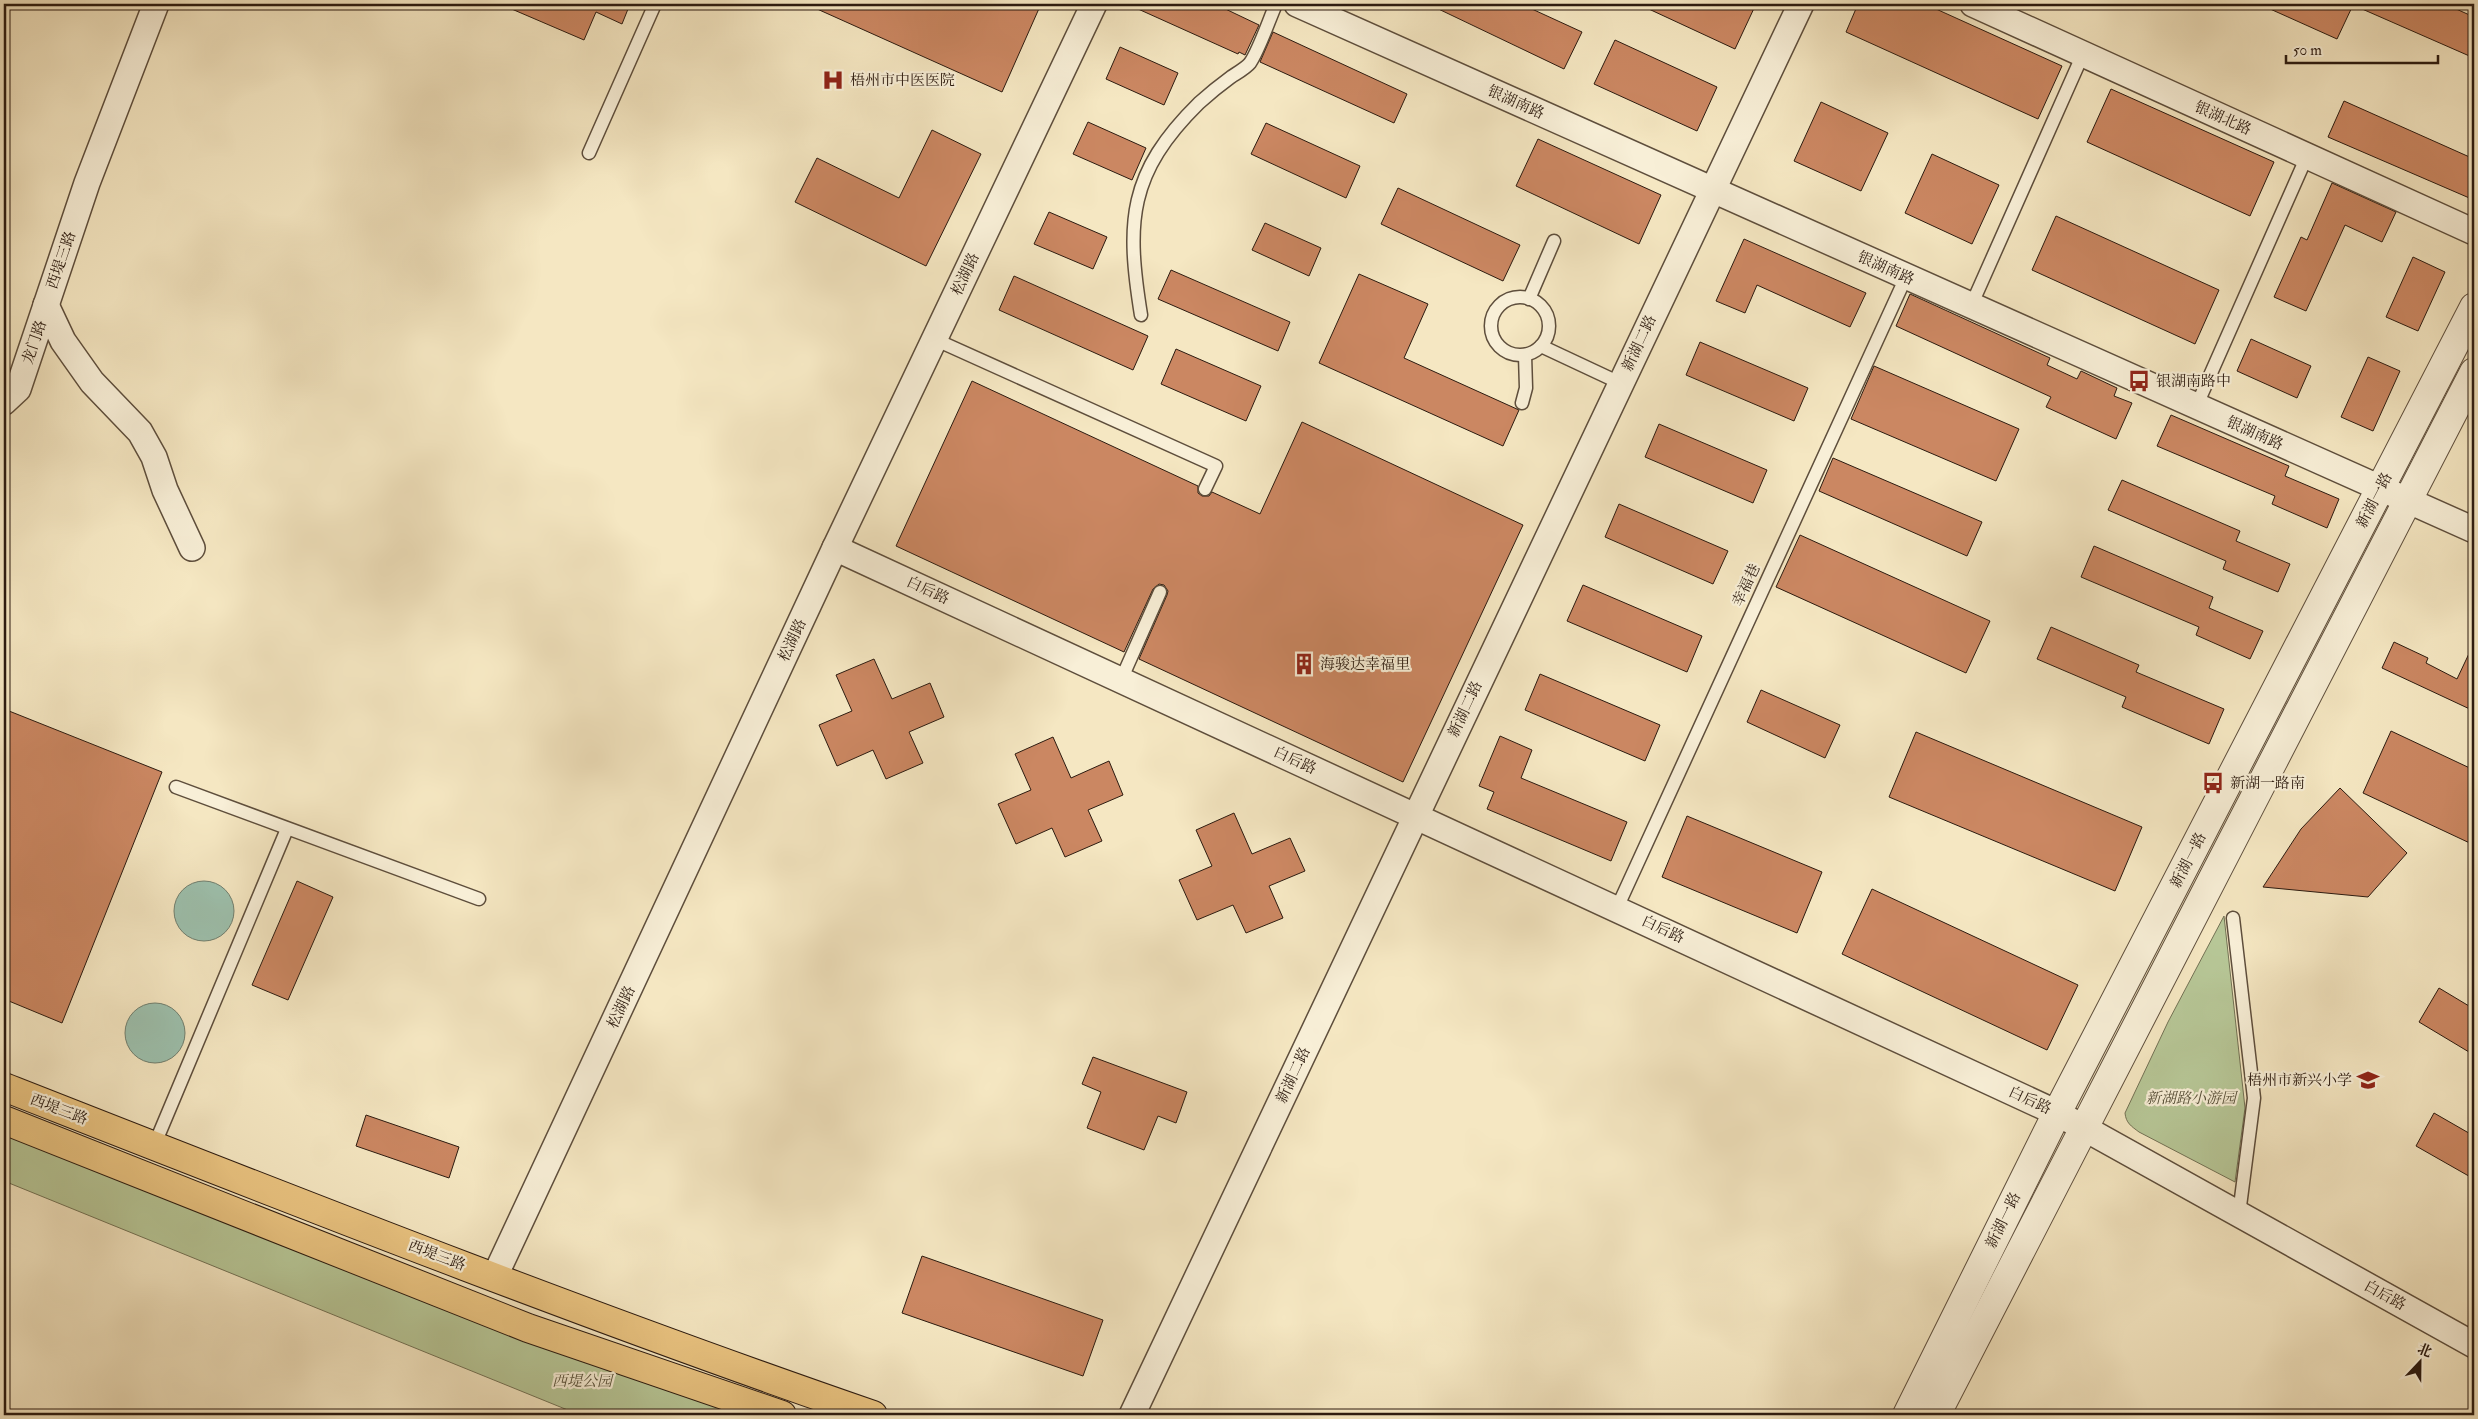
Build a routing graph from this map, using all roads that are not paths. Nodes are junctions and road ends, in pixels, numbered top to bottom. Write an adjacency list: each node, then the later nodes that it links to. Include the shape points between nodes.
1 (156, 4): 16 (street, 西堤三路, via 87,183)
2 (655, 4): 9 (lane)
3 (1094, 4): 20 (street, 松湖路)
4 (1276, 4): 19 (lane, via 1250,64 1220,85 1184,119 1147,173 1133,217 1135,282)
5 (1297, 4): 11 (street, 银湖南路)
6 (1801, 4): 11 (street, 新湖二路)
7 (1973, 4): 8 (street, 银湖北路)
8 (2083, 54): 10 (street, 银湖北路); 17 (lane)
9 (589, 153)
10 (2307, 156): 12 (street, 银湖北路); 27 (lane)
11 (1712, 190): 14 (street, 银湖南路); 24 (street, 新湖二路)
12 (2474, 232)
13 (1554, 241): 15 (lane)
14 (1906, 277): 17 (street, 银湖南路); 40 (lane, 幸福巷)
15 (1529, 299): 21 (lane, via 1538,303 1548,319 1547,338); 22 (lane, via 1510,299 1501,303 1491,319 1490,329 1498,346 1506,352)
16 (46, 305): 25 (street, 龙门路, via 18,389); 32 (street, 西堤三路, via 63,341 92,382 140,432)
17 (1971, 306): 27 (street, 银湖南路)
18 (2474, 307): 28 (street, 新湖一路)
19 (1141, 315)
20 (934, 339): 29 (lane, via 1216,466); 33 (street, 松湖路)
21 (1541, 346): 22 (lane); 24 (lane)
22 (1525, 356): 26 (lane, via 1526,388)
23 (2474, 372): 30 (street, 新湖一路)
24 (1620, 383): 37 (street, 新湖二路)
25 (4, 402)
26 (1522, 403)
27 (2196, 406): 28 (street, 银湖南路)
28 (2380, 488): 30 (street, 银湖南路); 43 (street, 新湖一路)
29 (1206, 489)
30 (2408, 501): 31 (street, 银湖南路); 45 (street, 新湖一路)
31 (2474, 530)
32 (192, 548)
33 (835, 548): 35 (street, 白后路); 48 (street, 松湖路)
34 (1160, 592): 35 (lane)
35 (1121, 680): 37 (street, 白后路)
36 (176, 787): 38 (lane)
37 (1415, 816): 40 (street, 白后路); 52 (street, 新湖二路)
38 (287, 829): 39 (lane); 46 (lane)
39 (479, 899)
40 (1617, 908): 43 (street, 白后路)
41 (2233, 918): 47 (lane, via 2254,1098)
42 (4, 1087): 46 (main road, 西堤三路)
43 (2057, 1113): 45 (street, 白后路); 53 (street, 新湖一路)
44 (4, 1120): 50 (main road, 西堤三路, via 528,1328)
45 (2084, 1128): 47 (street, 白后路); 54 (street, 新湖一路)
46 (154, 1146): 48 (main road, 西堤三路)
47 (2239, 1214): 49 (street, 白后路)
48 (494, 1278): 51 (main road, 西堤三路)
49 (2474, 1345)
50 (782, 1415)
51 (873, 1415)
52 (1132, 1415)
53 (1907, 1415)
54 (1936, 1415)

